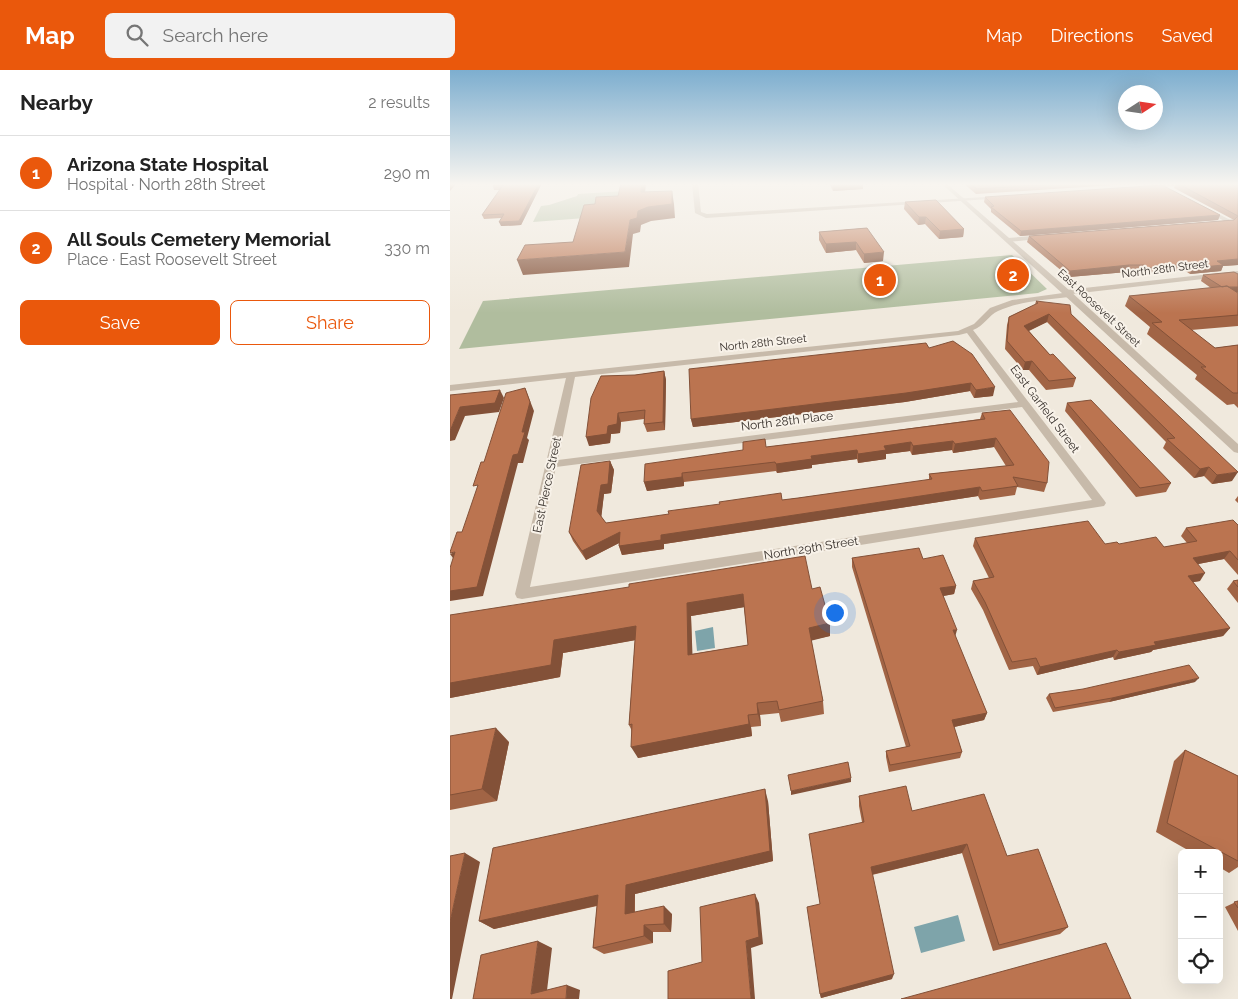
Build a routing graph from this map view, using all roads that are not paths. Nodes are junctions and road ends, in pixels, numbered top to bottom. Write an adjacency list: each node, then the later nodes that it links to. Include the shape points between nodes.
1 (992, 226): 3 (street, East Roosevelt Street)
2 (1049, 237): 3 (street)
3 (1008, 240): 5 (street, East Roosevelt Street)
4 (1238, 272): 5 (street, North 28th Street)
5 (1068, 294): 6 (street, North 28th Street, via 1015,302 993,310); 10 (street, East Roosevelt Street)
6 (969, 330): 7 (street, North 28th Street, via 959,334); 9 (street, East Garfield Street)
7 (571, 375): 8 (street, North 28th Street); 11 (street, East Pierce Street)
8 (450, 388)
9 (1025, 404): 11 (street, North 28th Place); 12 (street, East Garfield Street)
10 (1238, 450)
11 (551, 464): 13 (street, East Pierce Street)
12 (1100, 503): 13 (street, North 29th Street)
13 (522, 594)

